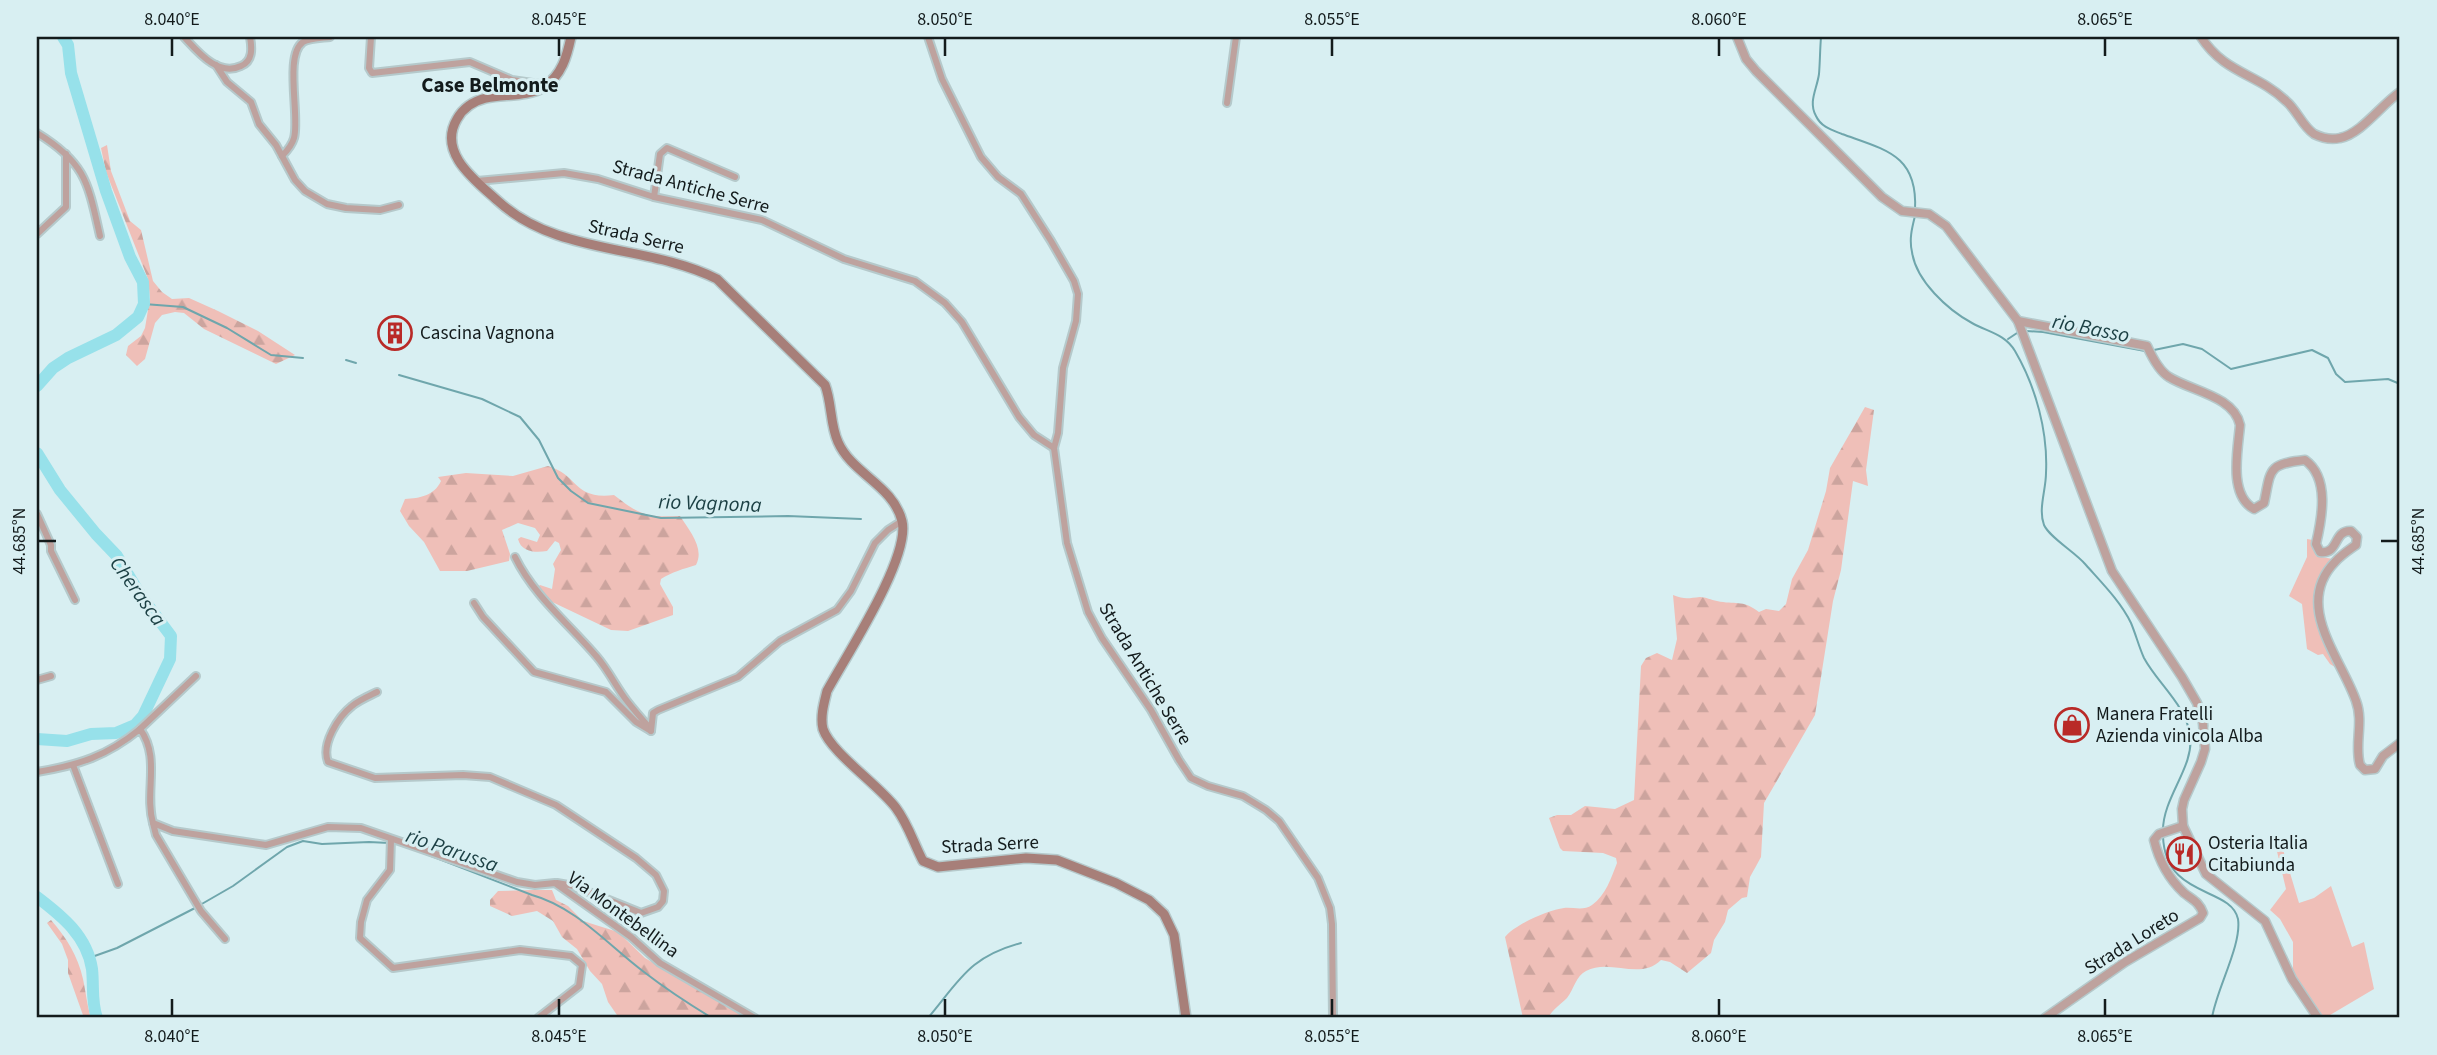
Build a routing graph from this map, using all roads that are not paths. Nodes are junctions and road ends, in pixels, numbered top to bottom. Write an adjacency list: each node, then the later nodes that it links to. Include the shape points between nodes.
1 (184, 37): 10 (street)
2 (250, 37): 10 (street, via 251,54 244,65 230,69)
3 (330, 37): 16 (street, via 305,42 298,49 295,130 293,142)
4 (371, 37): 11 (street, via 372,73 470,62 512,80)
5 (571, 37): 11 (main road, via 561,69)
6 (928, 37): 24 (street, via 942,79 981,157 1021,194 1078,294)
7 (1236, 37): 13 (street)
8 (1737, 37): 23 (street, via 1756,71 1882,197 1895,207 1925,212 1946,226)
9 (2201, 37): 12 (street, via 2211,52 2236,71 2275,90 2312,132 2332,140 2344,138)
10 (216, 65): 16 (street, via 233,89 251,103 259,124)
11 (546, 85): 18 (main road, Strada Serre, via 485,98 462,111 455,122 452,148 457,161)
12 (2400, 92)
13 (1227, 103)
14 (37, 133): 15 (street)
15 (66, 154): 21 (street, via 66,207); 22 (street, via 90,191)
16 (282, 156): 20 (street, via 305,191 327,204 380,210)
17 (735, 177): 19 (street, via 667,148 660,154)
18 (477, 181): 19 (street, Strada Antiche Serre, via 564,173); 26 (main road, Strada Serre, via 509,212 565,239 697,269 717,279 825,385 838,442 850,461 883,489)
19 (654, 197): 24 (street, Strada Antiche Serre, via 762,220 844,259 922,285 962,322 1019,416 1034,435)
20 (399, 205)
21 (37, 234)
22 (100, 236)
23 (2021, 328): 36 (street, via 2147,346 2168,377 2235,413 2240,425 2236,472 2247,505 2254,509 2264,503 2267,478 2275,468 2305,460 2314,466 2322,496 2316,544 2320,552 2332,550 2344,531 2357,537 2356,545 2326,572 2318,611 2358,704 2360,765 2365,770 2375,769); 40 (street, via 2112,571 2197,703 2205,749 2184,800)
24 (1054, 448): 48 (street, Strada Antiche Serre, via 1067,543 1088,612 1102,638 1152,709 1191,778 1266,810 1279,821 1318,878 1332,924)
25 (37, 514): 28 (street)
26 (902, 521): 35 (street, via 874,543 837,610 780,641 738,677 657,710); 47 (main road, Strada Serre, via 902,544 892,573 827,691 823,729 899,811 923,861 938,867 1026,858 1057,860 1149,900 1164,914 1174,935)
27 (515, 557): 35 (street, via 523,574 599,660)
28 (75, 600)
29 (474, 603): 35 (street, via 534,672 606,692)
30 (51, 676): 32 (street)
31 (196, 677): 34 (street)
32 (37, 680)
33 (377, 692): 42 (street, via 352,705 337,723 327,749 328,762 375,778 490,777 555,805 636,858 656,875 664,891 663,901 641,913)
34 (140, 729): 37 (street, via 114,749); 39 (street, via 149,744)
35 (651, 731)
36 (2400, 743)
37 (73, 765): 38 (street); 43 (street)
38 (37, 772)
39 (153, 823): 41 (street, Via Montebellina, via 173,831 266,845 328,827 361,828); 44 (street, via 200,910)
40 (2183, 827): 49 (street, Strada Loreto, via 2154,840 2165,870 2199,904 2200,918 2125,962); 50 (street, via 2206,874 2265,921 2292,979)
41 (391, 839): 42 (street, Via Montebellina, via 517,882); 45 (street, via 390,870 367,900 360,938 393,968 520,950 571,956 582,965 579,986)
42 (555, 883): 46 (street, Via Montebellina, via 660,963)
43 (118, 884)
44 (225, 939)
45 (538, 1018)
46 (755, 1018)
47 (1186, 1018)
48 (1333, 1018)
49 (2045, 1018)
50 (2318, 1018)

